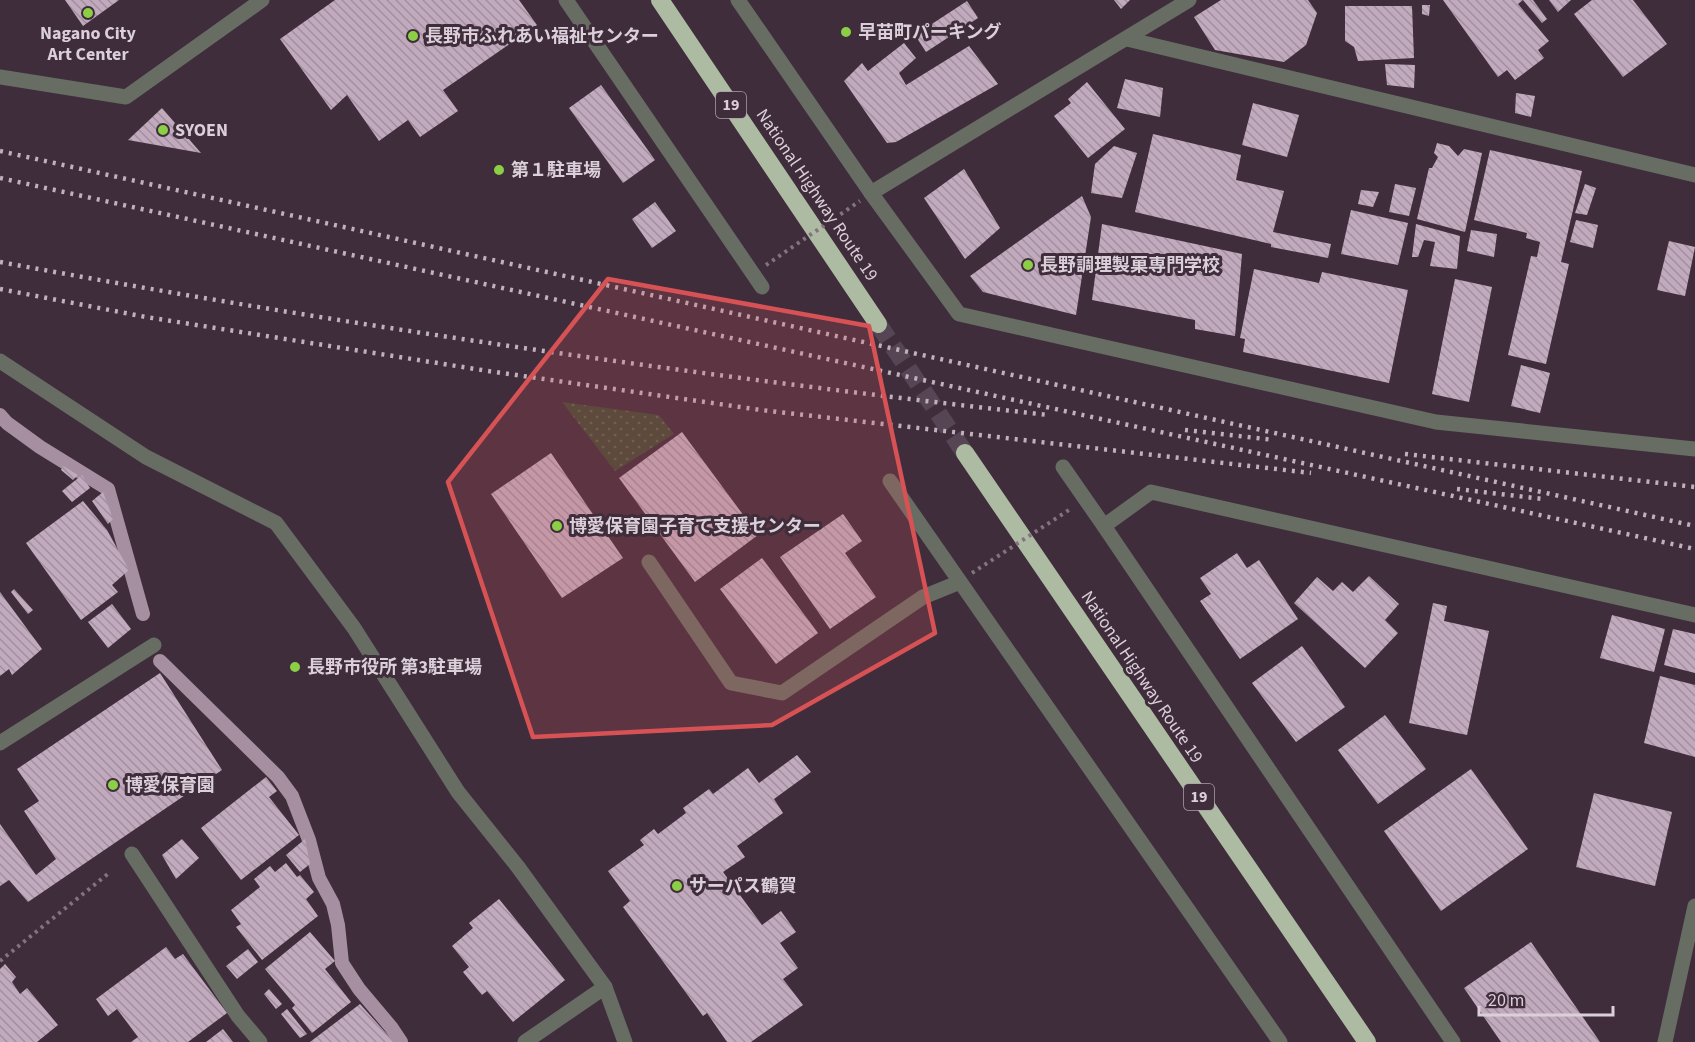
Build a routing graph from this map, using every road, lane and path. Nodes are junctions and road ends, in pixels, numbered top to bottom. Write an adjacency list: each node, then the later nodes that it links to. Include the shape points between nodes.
1 (262, 0): 7 (street, via 126,97)
2 (566, 0): 11 (street)
3 (660, 0): 12 (highway, National Highway Route 19 / 19)
4 (738, 0): 9 (street)
5 (1189, 0): 6 (street)
6 (1127, 39): 8 (street); 9 (street)
7 (0, 77)
8 (1695, 175)
9 (866, 197): 10 (path, bridge); 14 (street, via 959,314 1436,422)
10 (766, 265)
11 (762, 287)
12 (878, 324)
13 (0, 361): 28 (street, via 146,457 276,523 354,628 458,792)
14 (1695, 449)
15 (965, 453): 33 (highway, National Highway Route 19 / 19)
16 (1064, 467): 19 (street)
17 (890, 481): 21 (street)
18 (1072, 508): 21 (path, bridge)
19 (1104, 526): 22 (street, via 1151,492); 34 (street)
20 (649, 562): 21 (street, via 731,683 782,693 923,597)
21 (966, 578): 32 (street)
22 (1695, 615)
23 (154, 645): 24 (street)
24 (0, 743)
25 (132, 854): 27 (path); 29 (street, via 238,1016)
26 (1695, 906): 35 (street)
27 (0, 961)
28 (605, 987): 30 (street); 31 (street)
29 (260, 1042)
30 (525, 1042)
31 (625, 1042)
32 (1280, 1042)
33 (1367, 1042)
34 (1453, 1042)
35 (1665, 1042)

